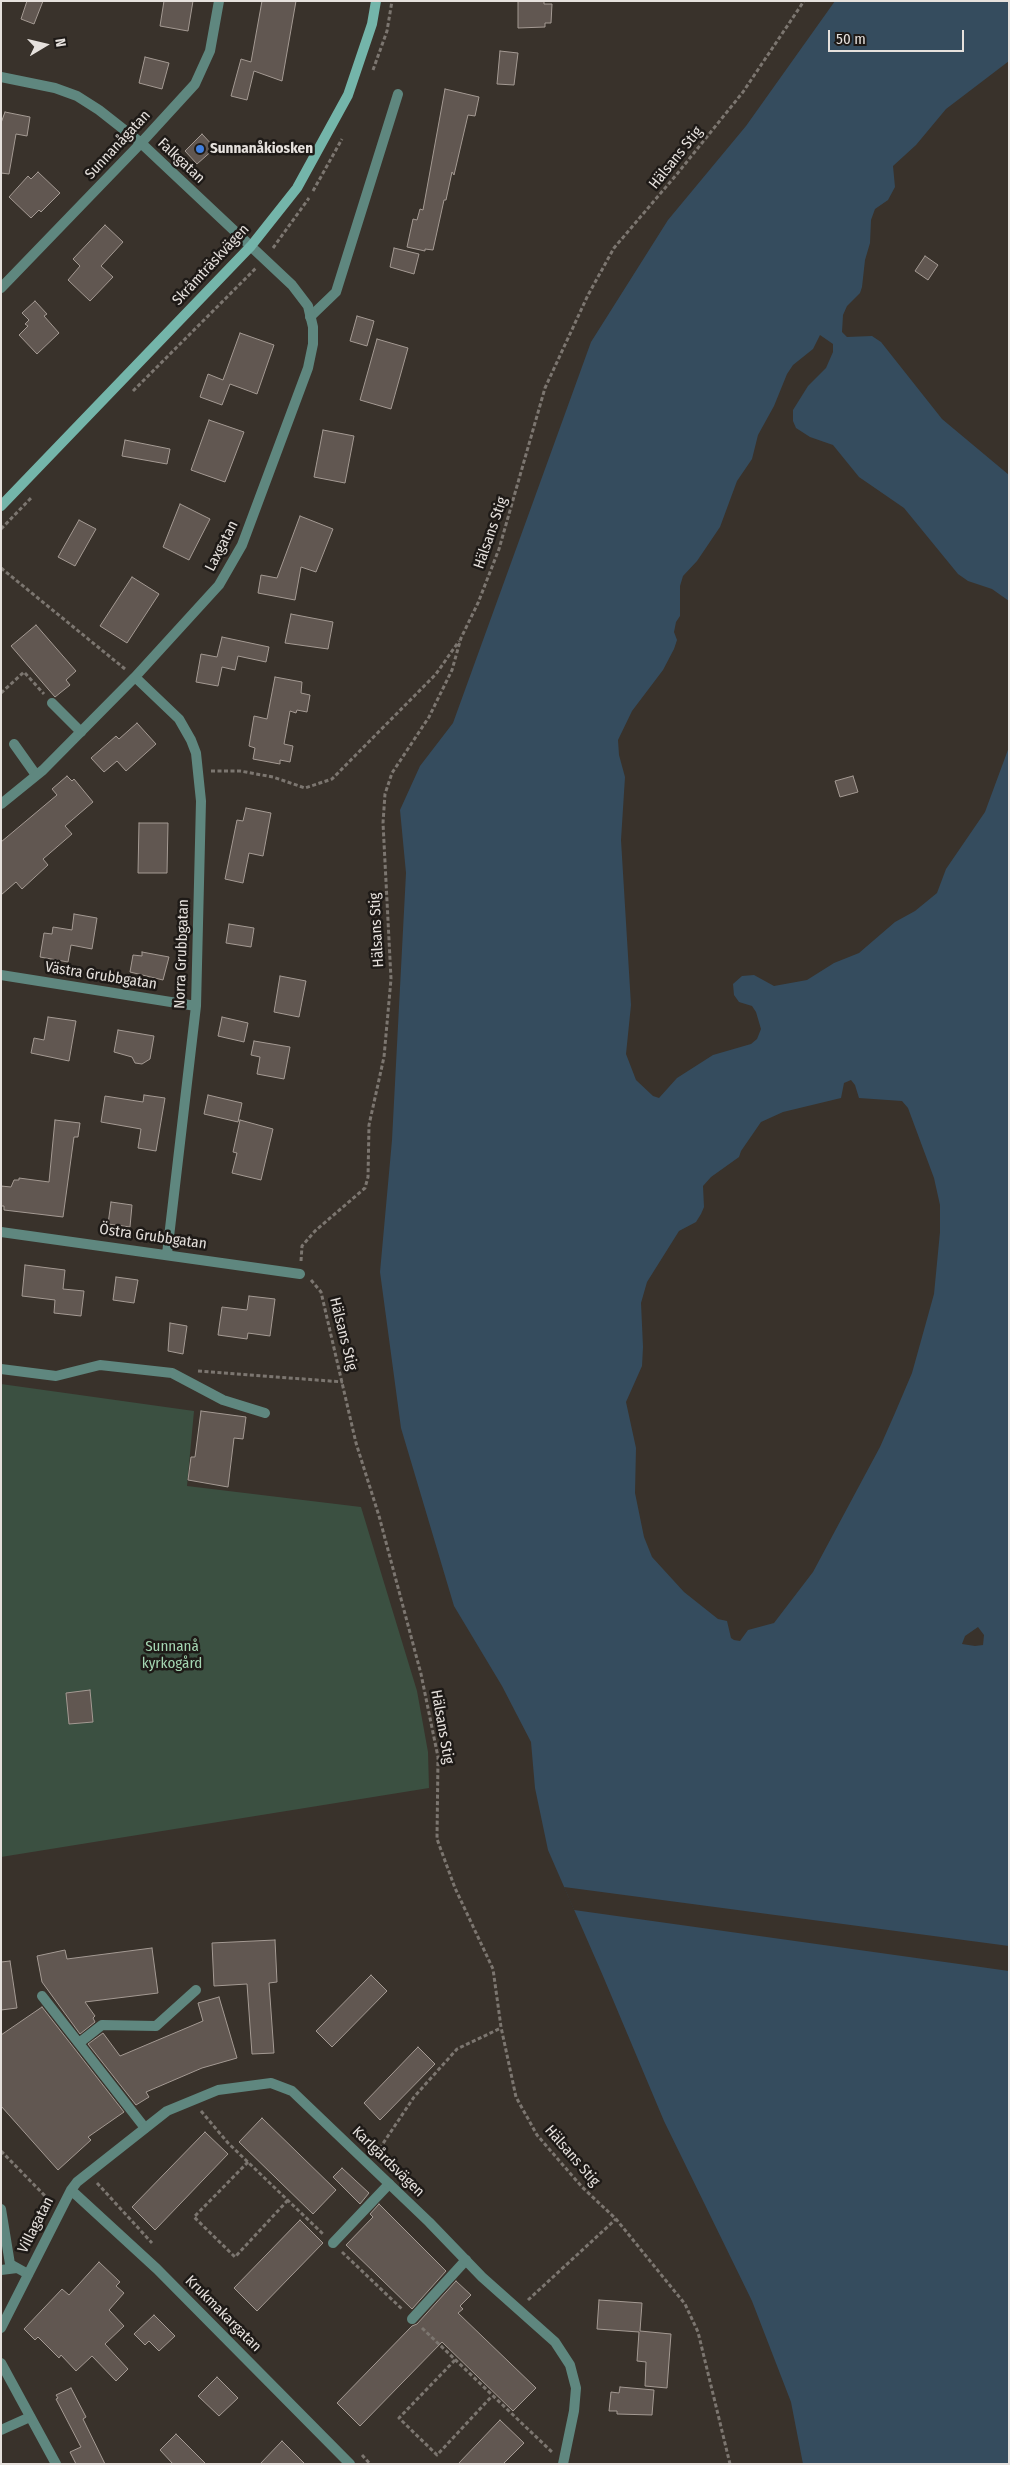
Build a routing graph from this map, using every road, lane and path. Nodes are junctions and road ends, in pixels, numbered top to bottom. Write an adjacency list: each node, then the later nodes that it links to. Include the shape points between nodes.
1 (219, 1): 6 (street, Sunnanågatan, via 210,51 194,84)
2 (376, 1): 7 (main road, Skråmträskvägen, via 372,24 348,95 297,188)
3 (804, 1): 16 (path, Hälsans Stig, via 743,92 614,248 588,295 545,388 499,549)
4 (1, 77): 6 (street, Falkgatan, via 77,96)
5 (398, 94): 10 (street, via 336,292)
6 (141, 144): 7 (street, Falkgatan); 9 (street, Sunnanågatan)
7 (251, 246): 8 (street, Laxgatan); 13 (main road, Skråmträskvägen)
8 (264, 259): 10 (street, Laxgatan, via 292,285 308,306); 11 (path)
9 (1, 288)
10 (310, 317): 17 (street, Laxgatan, via 313,344 308,368 242,545 219,585)
11 (133, 392)
12 (34, 495): 14 (path)
13 (1, 506)
14 (1, 529)
15 (1, 568): 17 (path)
16 (461, 638): 22 (path, via 436,674 332,779 305,788 273,777 240,771); 29 (path, Hälsans Stig, via 440,696 415,741 392,773 385,794 383,823 391,979 384,1057 369,1125 366,1188 302,1246)
17 (135, 677): 20 (street, Laxgatan); 22 (street, Norra Grubbgatan, via 179,719 191,740)
18 (1, 693): 19 (path, via 24,672)
19 (52, 703): 20 (street)
20 (80, 732): 23 (street, Laxgatan)
21 (14, 744): 23 (street)
22 (198, 773): 26 (street, Norra Grubbgatan, via 201,801)
23 (36, 775): 24 (street, Laxgatan)
24 (1, 804)
25 (1, 976): 26 (street, Västra Grubbgatan)
26 (196, 1006): 28 (street, Norra Grubbgatan)
27 (1, 1232): 28 (street, Östra Grubbgatan)
28 (167, 1254): 29 (street, Östra Grubbgatan)
29 (300, 1274): 32 (path, Hälsans Stig, via 312,1280 321,1292)
30 (1, 1369): 31 (street, via 56,1376 100,1365)
31 (172, 1373): 32 (path, via 207,1370); 33 (street, via 223,1400)
32 (343, 1382): 36 (path, Hälsans Stig, via 356,1443 405,1613 438,1757 437,1839 455,1888 493,1969)
33 (266, 1413)
34 (196, 1990): 37 (street, via 156,2026 102,2025)
35 (42, 1996): 37 (street)
36 (501, 2027): 42 (path, via 457,2049 414,2097); 48 (path, Hälsans Stig, via 516,2097 537,2135 582,2187)
37 (79, 2043): 39 (street)
38 (192, 2101): 39 (street, Karlgårdsvägen, via 167,2111); 41 (path); 42 (street, Karlgårdsvägen, via 218,2090 271,2083 292,2091)
39 (144, 2128): 44 (street, Karlgårdsvägen)
40 (1, 2150): 47 (path)
41 (248, 2162): 45 (path); 45 (path, via 194,2217 235,2257)
42 (369, 2165): 43 (street, Karlgårdsvägen)
43 (389, 2184): 49 (street); 50 (street, Karlgårdsvägen)
44 (71, 2190): 47 (street, Villagatan); 63 (street, Krukmakargatan, via 157,2269)
45 (288, 2200): 49 (path)
46 (1, 2209): 51 (street, via 10,2264)
47 (60, 2212): 53 (street, Villagatan)
48 (616, 2219): 54 (path, via 528,2299); 65 (path, Hälsans Stig, via 685,2304 698,2332)
49 (333, 2243): 55 (path)
50 (466, 2260): 54 (street, Karlgårdsvägen); 55 (street)
51 (17, 2268): 52 (street); 53 (street)
52 (1, 2270)
53 (28, 2274): 56 (street, Villagatan)
54 (520, 2311): 64 (street, Karlgårdsvägen, via 555,2342 570,2366 576,2388)
55 (412, 2319): 57 (path)
56 (1, 2328)
57 (455, 2360): 59 (path); 59 (path, via 399,2418 437,2455)
58 (1, 2363): 60 (street)
59 (492, 2396): 64 (path)
60 (30, 2417): 61 (street); 62 (street)
61 (1, 2430)
62 (56, 2464)
63 (350, 2464)
64 (563, 2464)
65 (730, 2464)

